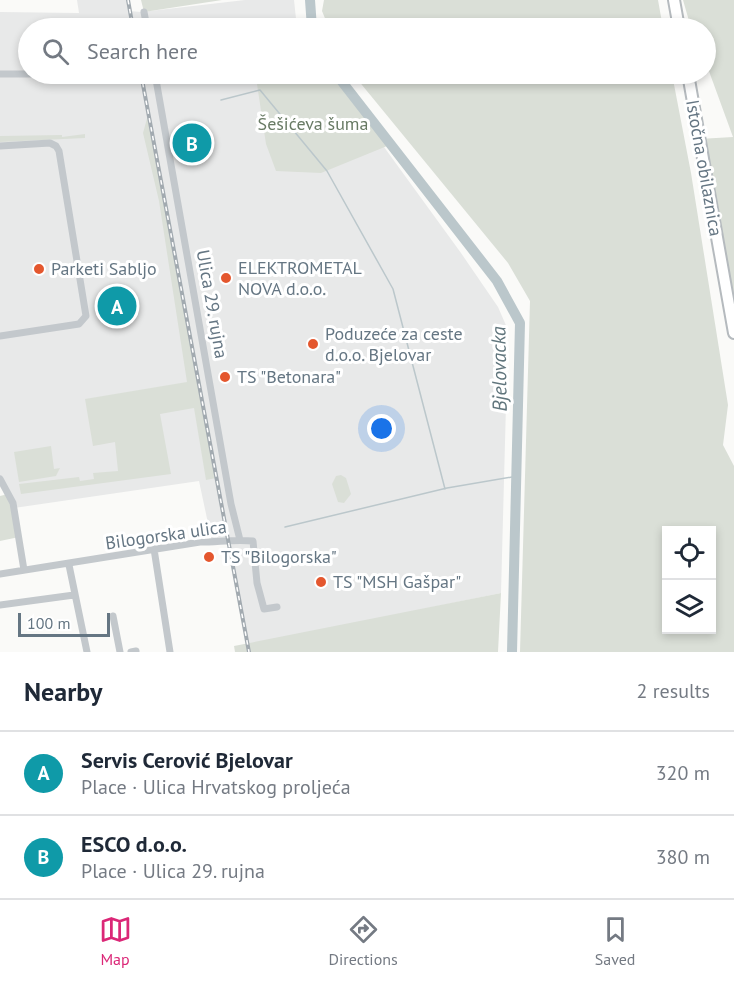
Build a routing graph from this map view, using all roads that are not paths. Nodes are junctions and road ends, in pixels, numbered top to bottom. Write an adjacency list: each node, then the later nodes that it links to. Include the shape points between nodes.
1 (674, 0): 4 (main road)
2 (144, 12): 3 (street)
3 (145, 18)
4 (677, 18)
5 (0, 74): 6 (street)
6 (18, 74)
7 (157, 84): 13 (street, Ulica 29. rujna)
8 (690, 84): 10 (main road, Istočna obilaznica)
9 (0, 146): 11 (street, via 50,143 59,151 86,316 80,324)
10 (734, 333)
11 (0, 336)
12 (0, 479): 16 (street, via 13,503)
13 (240, 540): 14 (street, Bilogorska ulica); 20 (street, Bilogorska ulica, via 253,541 264,609)
14 (153, 549): 15 (street, Bilogorska ulica); 24 (street)
15 (69, 565): 16 (street, Bilogorska ulica); 18 (street)
16 (24, 570): 17 (street, Bilogorska ulica)
17 (0, 574)
18 (74, 595): 19 (street); 22 (street)
19 (0, 605)
20 (278, 607)
21 (112, 616): 23 (street)
22 (87, 652)
23 (120, 652)
24 (170, 652)

